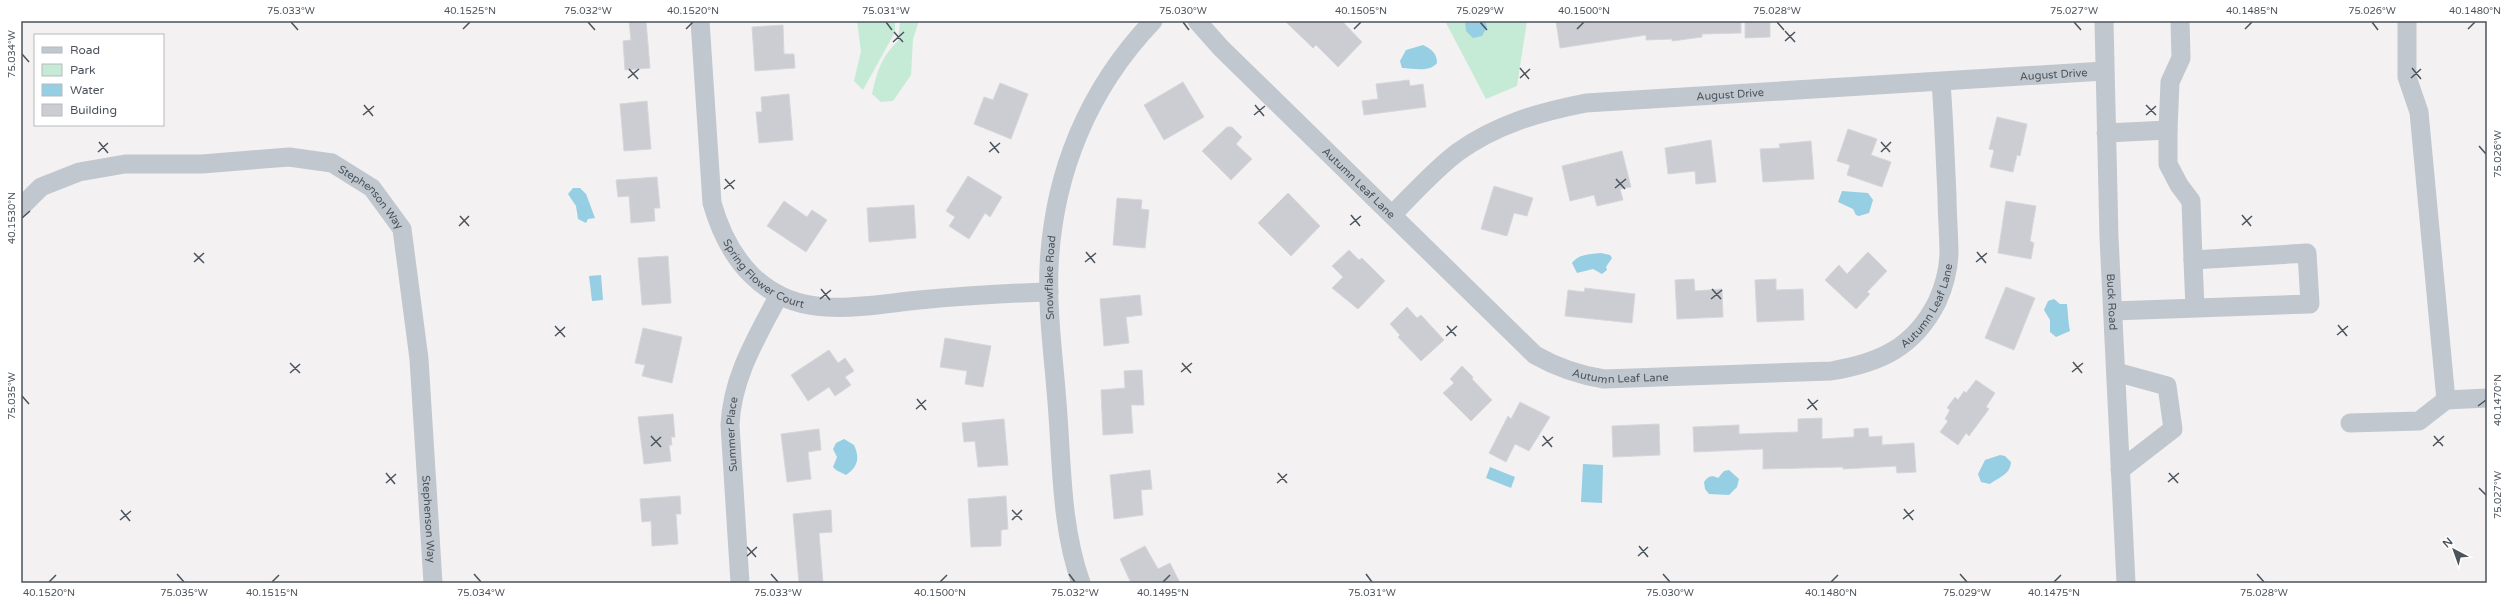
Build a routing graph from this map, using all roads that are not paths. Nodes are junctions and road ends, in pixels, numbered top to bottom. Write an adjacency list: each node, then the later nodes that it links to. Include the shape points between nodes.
1 (700, 21): 15 (street, Spring Flower Court, via 712,203 719,228 734,257 753,277)
2 (1154, 21): 14 (street, Snowflake Road, via 1106,80 1090,106 1072,146 1054,212)
3 (1197, 21): 12 (street, Autumn Leaf Lane, via 1221,48)
4 (2104, 21): 7 (street, Buck Road)
5 (2180, 21): 9 (street, via 2181,58 2170,82)
6 (2407, 21): 20 (street, via 2407,77 2419,112)
7 (2104, 71): 8 (street, August Drive); 10 (street, Buck Road)
8 (1941, 83): 12 (street, August Drive, via 1586,103 1550,110 1498,128 1458,152); 12 (street, Autumn Leaf Lane, via 1949,256 1942,291 1930,315 1914,336 1896,350 1860,366 1831,371 1669,377 1604,379 1579,376 1535,355)
9 (2168, 130): 10 (street); 13 (street, via 2168,164 2191,201)
10 (2106, 133): 17 (street, Buck Road)
11 (21, 207): 23 (street, Stephenson Way, via 41,187 79,172 125,164 202,164 289,157 332,163 372,188 402,230 419,359)
12 (1392, 215)
13 (2193, 260): 16 (street); 16 (street, via 2307,253 2310,304)
14 (1049, 292): 15 (street, Spring Flower Court, via 986,294 844,307 824,307); 25 (street, Snowflake Road, via 1067,536)
15 (779, 295): 24 (street, Summer Place, via 739,376 731,403 730,425)
16 (2195, 308): 17 (street)
17 (2113, 311): 18 (street, Buck Road)
18 (2116, 372): 22 (street, Buck Road); 22 (street, via 2167,386 2173,430)
19 (2487, 398): 20 (street)
20 (2446, 400): 21 (street, via 2418,421)
21 (2350, 423)
22 (2120, 470): 26 (street, Buck Road)
23 (433, 583)
24 (740, 583)
25 (1081, 583)
26 (2126, 583)

